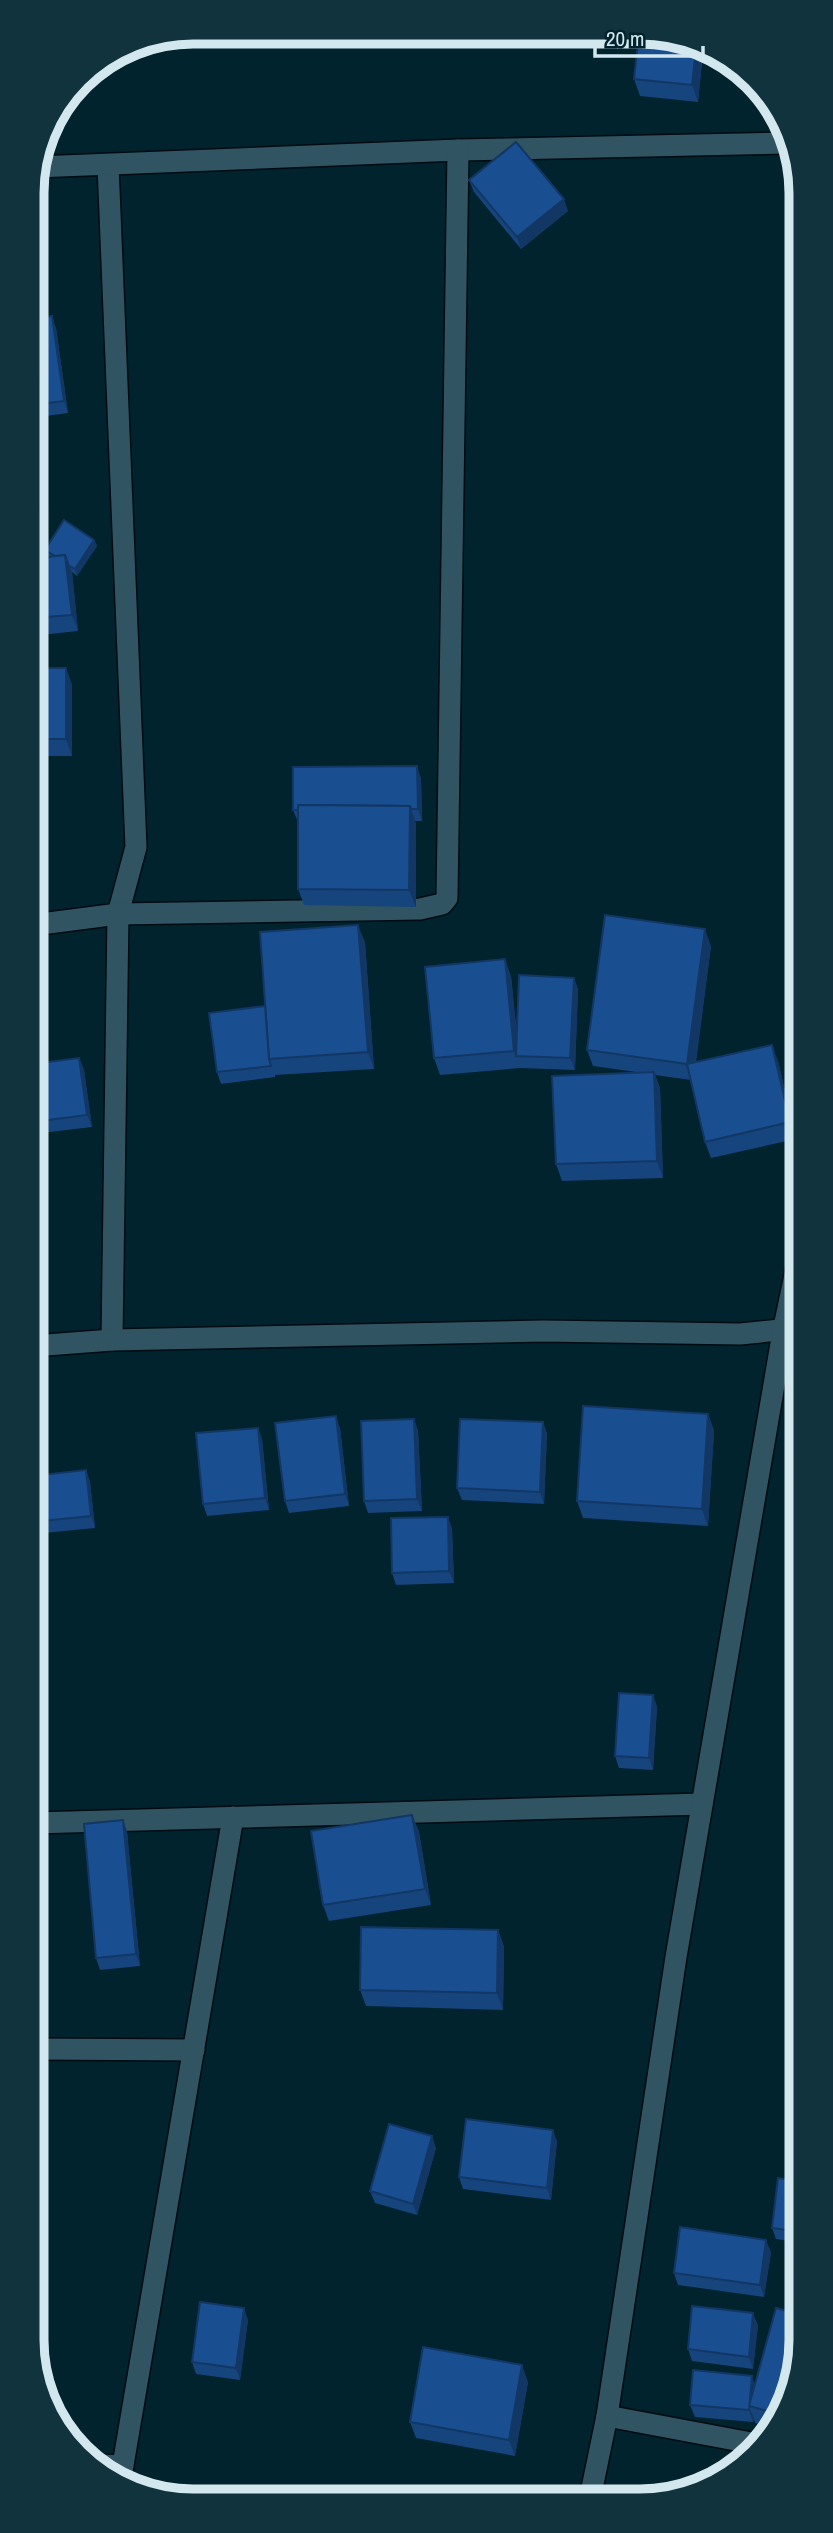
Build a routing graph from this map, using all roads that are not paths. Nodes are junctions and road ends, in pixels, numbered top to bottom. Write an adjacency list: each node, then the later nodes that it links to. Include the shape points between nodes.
1 (780, 143): 2 (street)
2 (458, 150): 3 (street); 5 (street, via 447,898 442,904 420,909)
3 (108, 165): 4 (street); 5 (street, via 136,847)
4 (47, 167)
5 (118, 914): 6 (street); 8 (street)
6 (44, 924)
7 (789, 1330): 8 (street)
8 (113, 1340): 9 (street)
9 (44, 1345)
10 (789, 1346): 11 (street)
11 (702, 1804): 12 (street); 16 (street)
12 (233, 1817): 13 (street); 15 (street)
13 (44, 1823)
14 (44, 2049): 15 (street)
15 (194, 2049): 18 (street)
16 (607, 2416): 17 (street); 19 (street)
17 (748, 2442)
18 (122, 2472)
19 (592, 2489)

